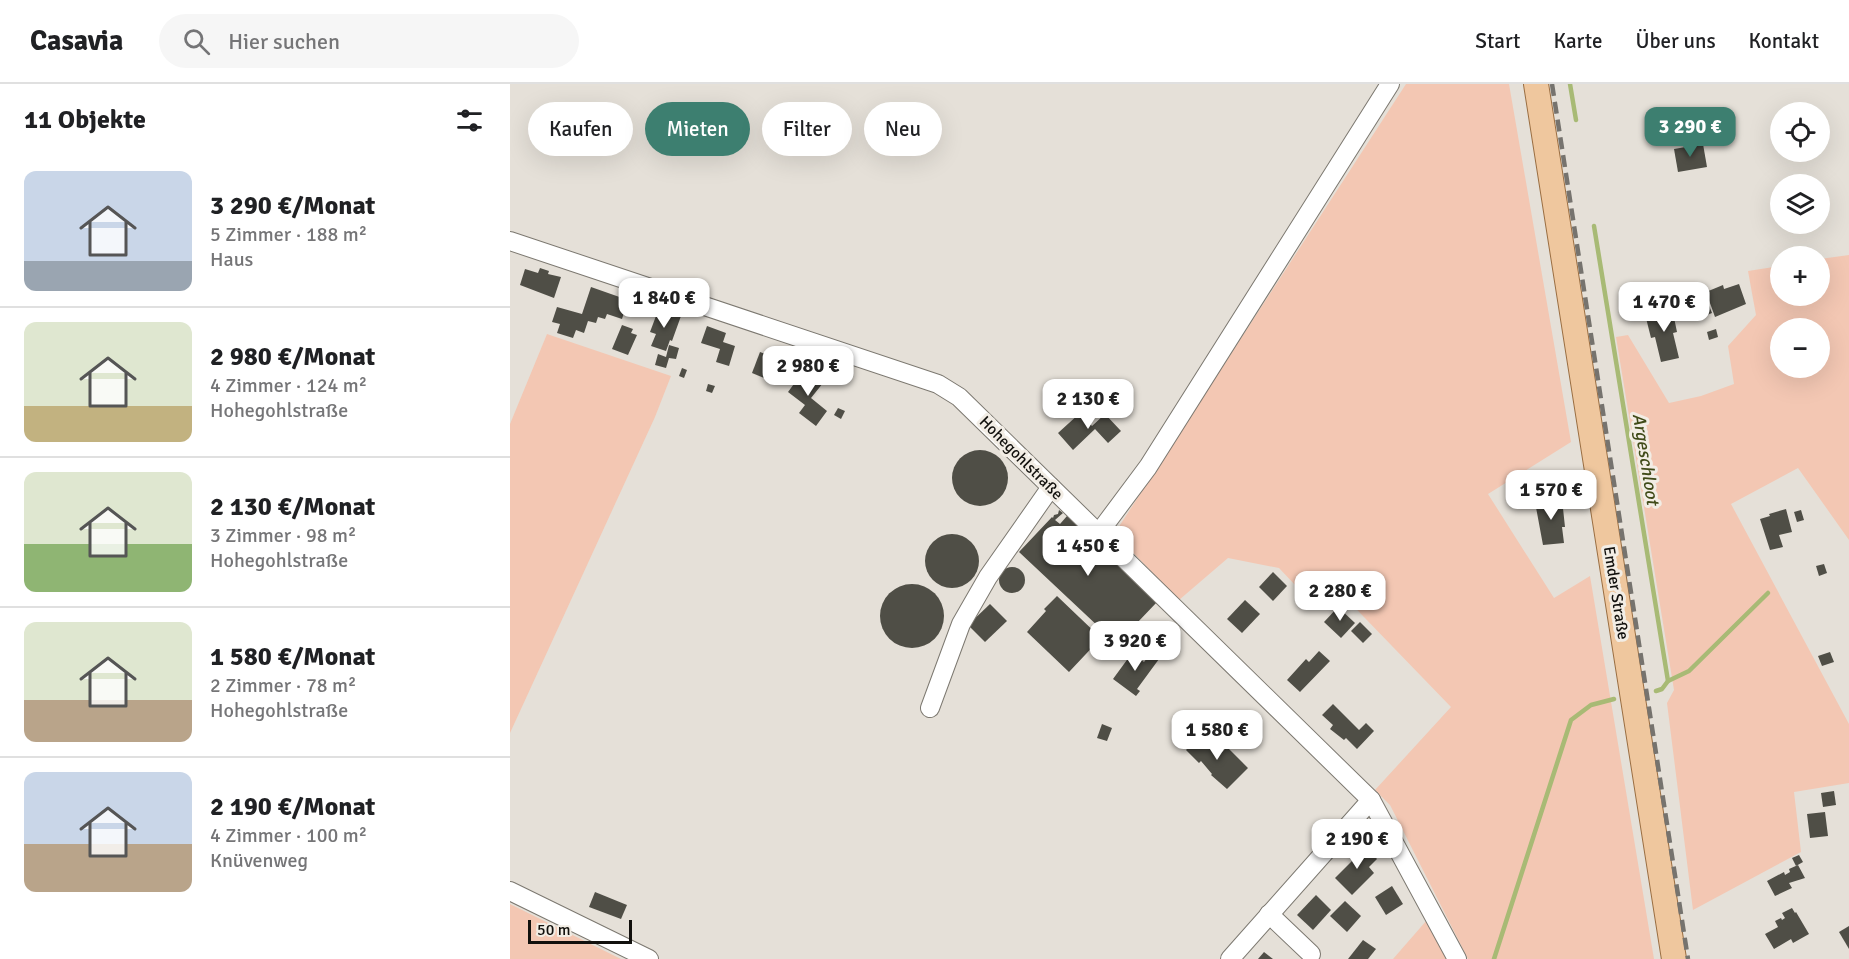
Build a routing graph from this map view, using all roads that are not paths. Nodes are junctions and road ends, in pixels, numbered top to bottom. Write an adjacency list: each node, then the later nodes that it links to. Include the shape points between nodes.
1 (1390, 84): 5 (street, via 1148,467)
2 (1536, 84): 14 (main road, Emder Straße)
3 (510, 241): 4 (street, Hohegohlstraße, via 938,384 959,397)
4 (1051, 487): 5 (street, Hohegohlstraße); 6 (street, via 988,578 962,624)
5 (1098, 534): 7 (street, Hohegohlstraße)
6 (930, 708)
7 (1371, 800): 9 (street); 13 (street, Hohegohlstraße)
8 (510, 891): 11 (street)
9 (1269, 914): 10 (street); 12 (street)
10 (1311, 954)
11 (649, 959)
12 (1230, 959)
13 (1457, 959)
14 (1674, 959)

